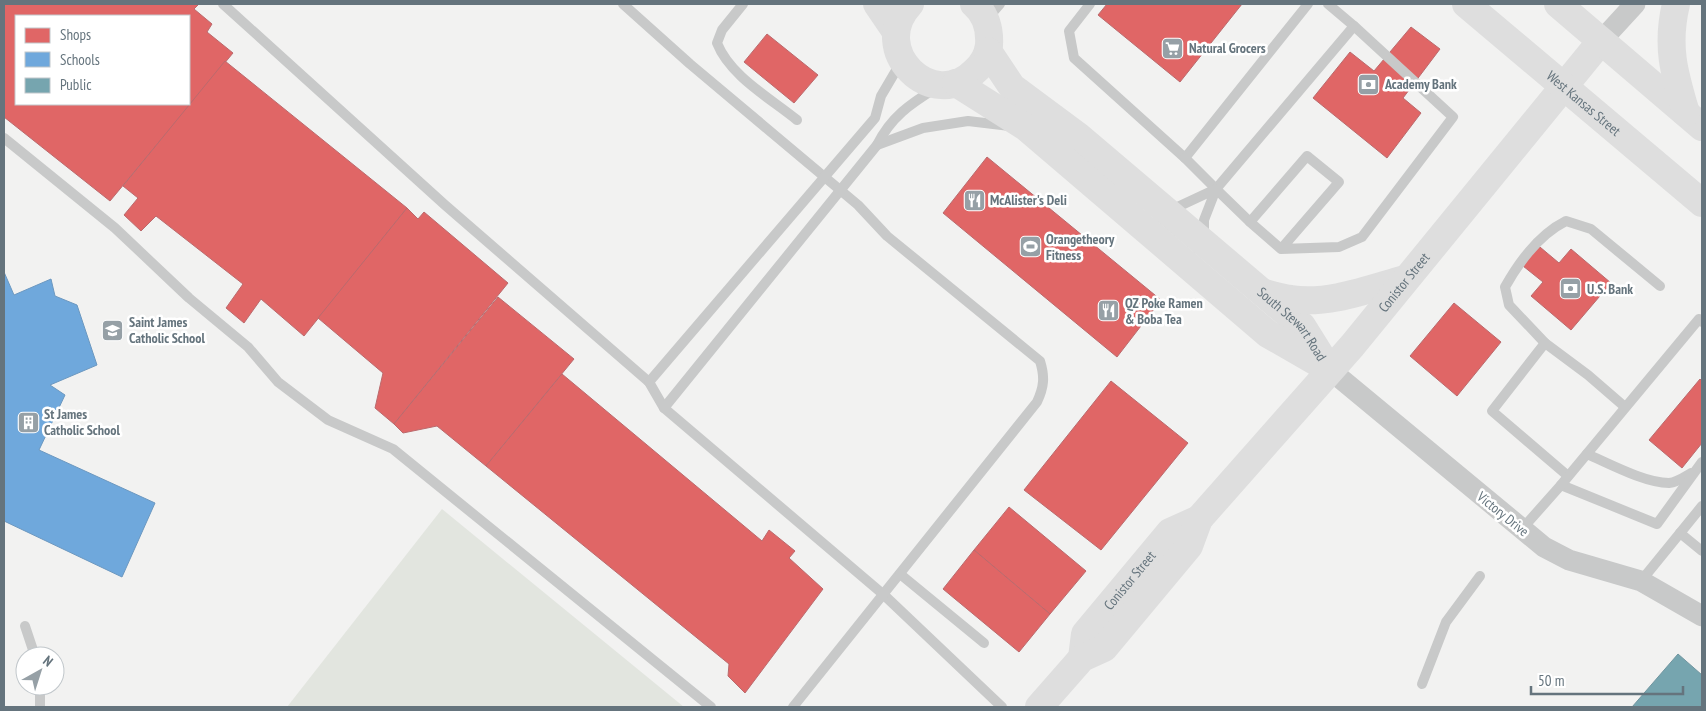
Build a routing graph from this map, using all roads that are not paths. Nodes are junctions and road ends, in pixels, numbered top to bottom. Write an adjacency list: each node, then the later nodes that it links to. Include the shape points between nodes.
1 (223, 4): 41 (lane, via 445,205)
2 (623, 4): 27 (lane)
3 (743, 4): 21 (lane, via 722,30 717,43 722,56)
4 (877, 4): 15 (main road)
5 (910, 4): 15 (main road, via 900,17)
6 (1090, 4): 26 (lane, via 1069,31 1074,58)
7 (1308, 4): 26 (lane)
8 (1328, 4): 14 (lane)
9 (1466, 4): 20 (main road, West Kansas Street)
10 (1558, 4): 16 (main road)
11 (1635, 4): 16 (street)
12 (1676, 4): 22 (main road, via 1670,28 1673,69)
13 (987, 9): 17 (main road)
14 (1354, 26): 28 (lane); 34 (lane, via 1453,117 1362,237 1339,247)
15 (896, 32): 18 (main road, via 896,47)
16 (1602, 41): 20 (main road, Conistor Street); 22 (main road)
17 (988, 51): 19 (main road, via 981,66 970,77); 31 (main road, South Stewart Road, via 1012,88 1078,136)
18 (902, 61): 19 (main road, South Stewart Road, via 924,82); 27 (lane, via 881,96 875,118)
19 (948, 84): 23 (main road, South Stewart Road); 25 (lane, via 912,103 887,126)
20 (1566, 86): 30 (main road, West Kansas Street); 35 (main road, Conistor Street)
21 (797, 120)
22 (1694, 120)
23 (1026, 128): 25 (lane, via 968,121 923,128); 40 (main road, South Stewart Road, via 1268,334)
24 (4, 138): 61 (lane, via 115,228 189,298 248,347 278,382 328,420 393,449)
25 (877, 145): 29 (lane)
26 (1185, 158): 28 (lane)
27 (824, 178): 29 (lane); 41 (lane)
28 (1216, 189): 31 (lane); 32 (lane); 33 (lane, via 1204,220)
29 (840, 191): 43 (lane); 52 (lane, via 887,236 1040,361 1044,373 1044,387 1037,402)
30 (1702, 203)
31 (1167, 212): 33 (main road, South Stewart Road)
32 (1250, 222): 34 (lane); 34 (lane, via 1307,156 1339,182)
33 (1204, 243): 37 (main road, South Stewart Road)
34 (1281, 248)
35 (1405, 280): 37 (main road, via 1316,299 1292,300); 40 (main road, Conistor Street, via 1352,346)
36 (1660, 286): 39 (lane, via 1591,229 1566,221 1550,229 1513,272 1505,287 1508,306)
37 (1262, 292): 40 (main road, South Stewart Road, via 1302,326)
38 (1702, 322): 42 (lane, via 1699,319)
39 (1545, 343): 42 (lane); 46 (lane, via 1492,411)
40 (1329, 369): 49 (street, Victory Drive); 64 (main road, Conistor Street, via 1199,519 1170,532 1085,634 1082,658)
41 (648, 382): 43 (lane)
42 (1626, 407): 44 (lane)
43 (664, 408): 55 (lane)
44 (1587, 454): 45 (lane, via 1671,483 1682,479); 46 (lane)
45 (1700, 464): 47 (lane, via 1657,524)
46 (1568, 476): 47 (lane)
47 (1561, 485): 49 (lane)
48 (1702, 506): 50 (lane)
49 (1522, 529): 54 (street, Victory Drive, via 1544,547 1569,560)
50 (1680, 533): 51 (lane); 54 (lane)
51 (1701, 549)
52 (900, 574): 55 (lane); 58 (lane)
53 (1480, 576): 60 (lane, via 1446,622)
54 (1641, 581): 56 (street, Victory Drive)
55 (884, 595): 62 (lane); 63 (lane)
56 (1702, 616)
57 (26, 626): 59 (lane)
58 (984, 643)
59 (32, 646)
60 (1422, 684)
61 (711, 707)
62 (793, 707)
63 (1002, 707)
64 (1039, 707)

